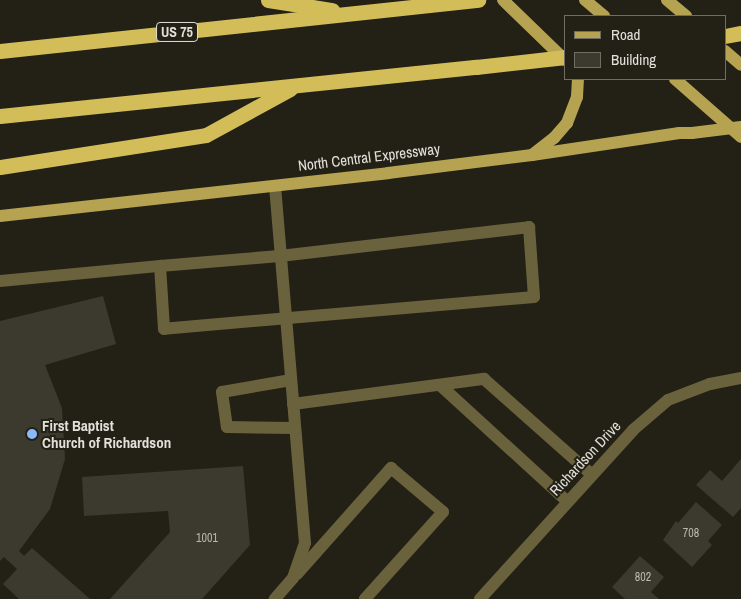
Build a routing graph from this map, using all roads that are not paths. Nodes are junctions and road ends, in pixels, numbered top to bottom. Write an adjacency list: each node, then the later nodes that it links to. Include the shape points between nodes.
1 (268, 0): 6 (highway)
2 (478, 0): 6 (highway, US 75)
3 (503, 0): 13 (main road)
4 (585, 0): 7 (main road)
5 (667, 0): 8 (main road)
6 (354, 13): 11 (highway, US 75)
7 (603, 15)
8 (685, 15)
9 (741, 33): 10 (highway)
10 (726, 36)
11 (0, 51)
12 (726, 52): 15 (main road)
13 (564, 58)
14 (564, 59): 18 (highway, bridge)
15 (741, 65)
16 (578, 80): 21 (main road, via 577,97 567,124)
17 (676, 80): 20 (main road)
18 (296, 86): 19 (highway); 22 (highway, via 206,135)
19 (0, 116)
20 (738, 131): 21 (main road, North Central Expressway, via 680,133)
21 (532, 155): 23 (main road, North Central Expressway)
22 (0, 167)
23 (275, 186): 24 (main road, North Central Expressway); 25 (street)
24 (0, 216)
25 (280, 256): 26 (street); 28 (street); 28 (street, via 529,228 534,297)
26 (160, 266): 27 (street); 28 (street, via 164,329)
27 (0, 281)
28 (286, 319): 30 (street)
29 (741, 378): 34 (street, Richardson Drive, via 710,384 668,400 633,430)
30 (291, 380): 32 (street); 33 (street, via 222,392 228,427)
31 (441, 386): 32 (street); 34 (street, via 484,379); 35 (street)
32 (293, 404): 33 (street)
33 (296, 428): 36 (street, via 305,543)
34 (592, 474): 35 (street, Richardson Drive)
35 (567, 501): 39 (street, Richardson Drive)
36 (293, 578): 37 (street); 38 (street, via 391,468 443,512)
37 (276, 599)
38 (365, 599)
39 (480, 599)

